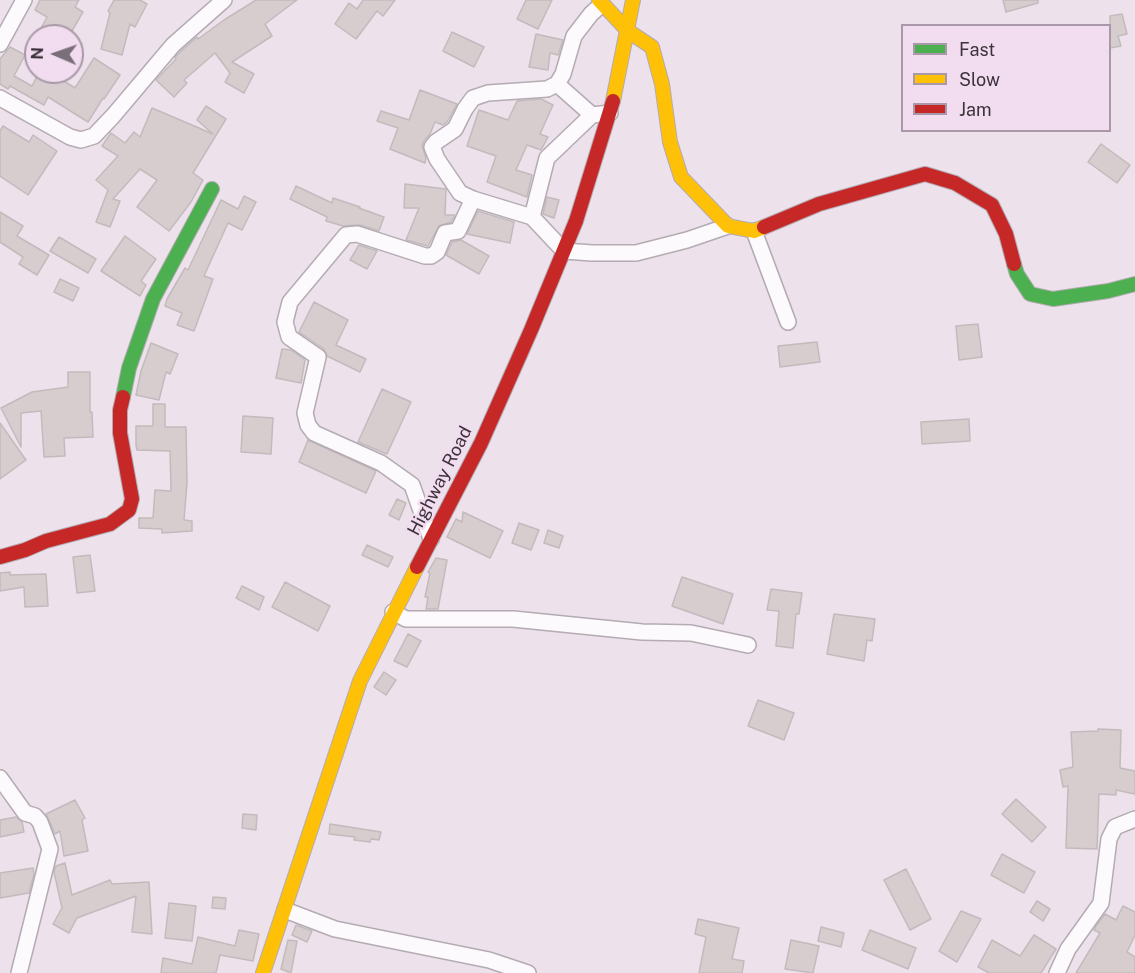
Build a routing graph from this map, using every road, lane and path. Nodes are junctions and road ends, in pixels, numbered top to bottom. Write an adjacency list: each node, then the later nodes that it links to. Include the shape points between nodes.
1 (24, 0): 6 (street)
2 (224, 0): 8 (street, via 172,45 94,136 81,140 70,137)
3 (633, 0): 5 (street, Highway Road)
4 (600, 2): 5 (street); 7 (street, via 574,36)
5 (628, 31): 9 (street, Highway Road); 14 (street, via 652,47 670,142 681,177)
6 (0, 44)
7 (557, 84): 10 (street); 12 (street, via 473,98 455,129 432,147 460,193)
8 (0, 98)
9 (610, 113): 10 (street); 16 (street, Highway Road)
10 (592, 115): 13 (street, via 547,158)
11 (212, 189): 20 (street, via 153,299 129,368 120,410 120,433 132,499 129,510 110,524)
12 (473, 199): 13 (street); 19 (street, via 458,231 445,233 437,252 431,256 357,234 346,235 290,302 285,322 289,338 318,357 305,413 314,433 381,463 412,484)
13 (532, 217): 16 (street)
14 (728, 226): 15 (street); 16 (street, via 636,253)
15 (754, 231): 17 (street, via 819,204 925,174 955,183 992,205 1006,234 1017,274 1030,294 1053,298); 18 (street)
16 (564, 251): 19 (street, Highway Road, via 481,443)
17 (1135, 284)
18 (788, 322)
19 (431, 539): 21 (street, Highway Road)
20 (0, 557)
21 (393, 612): 22 (street, via 406,619 513,619 691,633); 25 (street, Highway Road, via 360,681)
22 (748, 645)
23 (0, 778): 26 (street, via 25,813 40,822 50,849)
24 (1135, 819): 29 (street, via 1115,827 1109,839 1101,903 1068,949)
25 (285, 910): 27 (street, Highway Road); 28 (street, via 335,929 489,960)
26 (19, 973)
27 (263, 973)
28 (528, 973)
29 (1057, 973)

